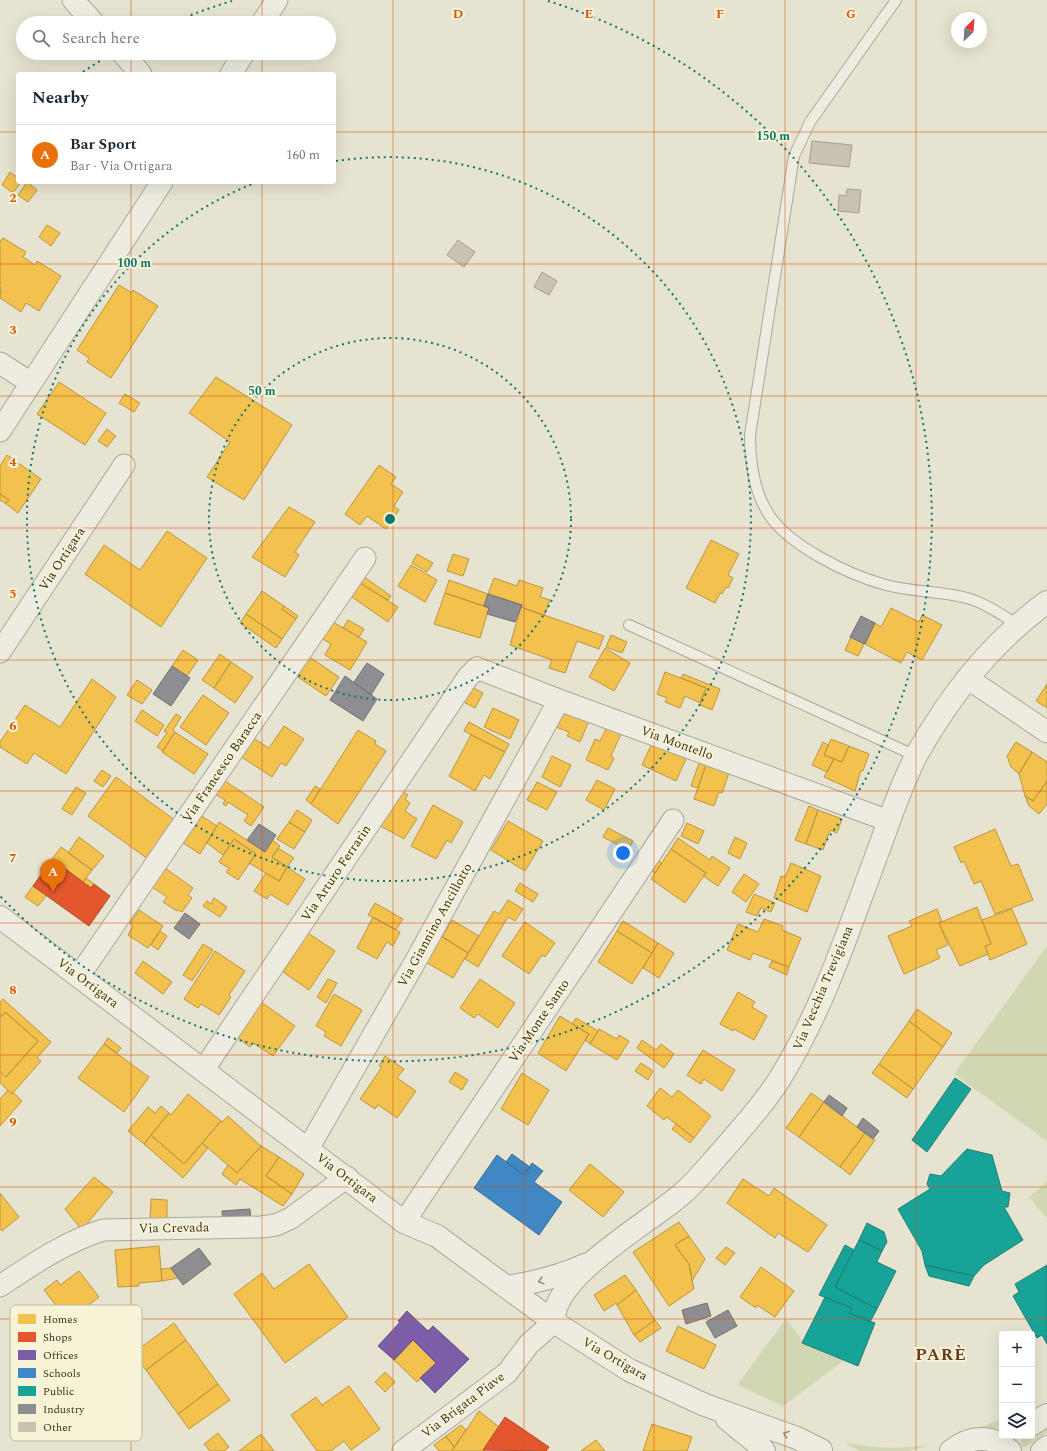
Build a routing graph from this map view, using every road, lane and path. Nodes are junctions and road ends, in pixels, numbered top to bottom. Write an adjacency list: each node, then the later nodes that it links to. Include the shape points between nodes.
1 (73, 0): 4 (street)
2 (277, 0): 5 (street)
3 (896, 0): 18 (lane, via 810,122 794,156 750,435 752,469 765,510 786,533 822,558 886,585 968,598)
4 (88, 16)
5 (267, 16)
6 (128, 60): 8 (street)
7 (240, 60): 9 (street)
8 (139, 72)
9 (232, 72)
10 (161, 184): 12 (street)
11 (0, 363): 12 (street)
12 (31, 383): 13 (street)
13 (0, 430)
14 (124, 465): 19 (street, Via Ortigara)
15 (365, 558): 28 (street, Via Francesco Baracca)
16 (1047, 602): 18 (street, Via Vecchia Trevigiana)
17 (629, 625): 24 (lane)
18 (1018, 625): 21 (street, Via Vecchia Trevigiana, via 991,650)
19 (0, 652)
20 (468, 677): 22 (street, Via Montello, via 477,668); 29 (street, Via Arturo Ferrarin)
21 (967, 678): 23 (street); 24 (street, Via Vecchia Trevigiana, via 941,714)
22 (559, 700): 26 (street, Via Montello); 30 (street, Via Giannino Ancillotto, via 427,942)
23 (1047, 732)
24 (916, 756): 26 (street, Via Vecchia Trevigiana)
25 (673, 820): 32 (street, Via Monte Santo)
26 (889, 821): 33 (street, Via Vecchia Trevigiana, via 827,985 804,1037 777,1083 746,1124 684,1192)
27 (0, 916): 28 (street, Via Ortigara)
28 (79, 976): 29 (street, Via Ortigara)
29 (204, 1069): 30 (street, Via Ortigara)
30 (308, 1148): 31 (street, Via Ortigara)
31 (347, 1177): 32 (street, Via Ortigara); 34 (street, Via Crevada, via 291,1218 276,1225 103,1230 62,1246)
32 (404, 1222): 35 (street, Via Ortigara, via 437,1236)
33 (590, 1263): 35 (street, Via Vecchia Trevigiana, one-way to 35, via 565,1274 530,1284); 36 (street, Via Vecchia Trevigiana, via 557,1302 553,1312)
34 (0, 1286)
35 (506, 1287): 36 (street, Via Ortigara)
36 (554, 1322): 37 (street, Via Ortigara, via 630,1370); 42 (street, Via Brigata Piave, via 529,1344 507,1373)
37 (714, 1408): 43 (street, Via Ortigara); 44 (street, Via Ortigara, one-way to 37, via 797,1438)
38 (1047, 1415): 39 (street)
39 (1035, 1422)
40 (1005, 1443): 45 (street, via 983,1438 959,1444)
41 (1047, 1446): 46 (street)
42 (403, 1451)
43 (764, 1451)
44 (821, 1451)
45 (951, 1451)
46 (1042, 1451)

